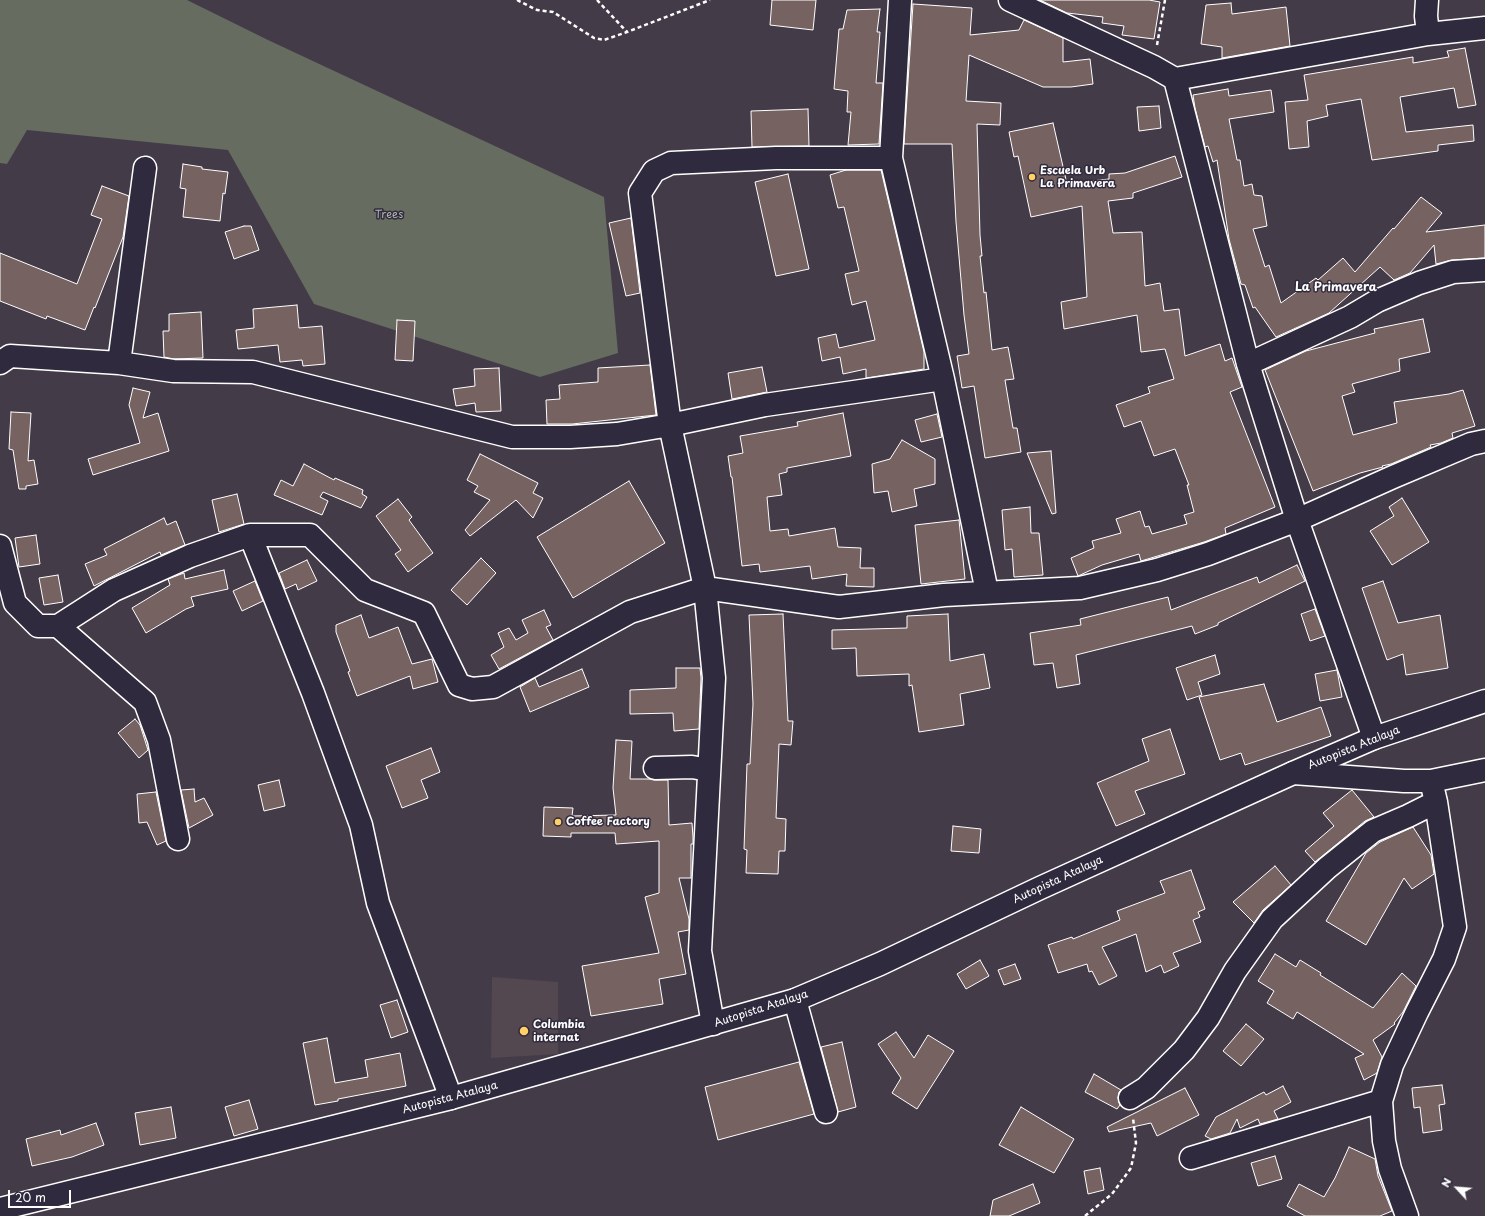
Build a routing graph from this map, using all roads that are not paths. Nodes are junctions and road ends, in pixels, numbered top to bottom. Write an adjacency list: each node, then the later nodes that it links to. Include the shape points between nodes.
1 (900, 0): 7 (street)
2 (1010, 0): 6 (street, via 1154,67)
3 (1427, 0): 5 (street)
4 (1485, 28): 5 (street)
5 (1428, 34): 6 (street)
6 (1174, 79): 12 (street)
7 (891, 158): 13 (street); 14 (street, via 776,158 671,164 654,171 640,193)
8 (145, 168): 11 (street)
9 (1485, 270): 12 (street, via 1453,272 1419,283 1376,301 1350,317)
10 (0, 363): 11 (street, via 10,356)
11 (119, 363): 14 (street, via 173,371 253,372 512,437 617,434)
12 (1248, 364): 16 (street)
13 (943, 379): 14 (street, via 765,405); 20 (street)
14 (670, 425): 19 (street)
15 (1485, 441): 16 (street, via 1471,444)
16 (1297, 520): 20 (street, via 1208,554 1157,570 1080,588); 23 (street)
17 (250, 535): 19 (street, via 310,535 365,590 424,613 459,685 472,689 493,687 630,612); 21 (street, via 190,556 114,590); 33 (street, via 313,693 361,825 378,903)
18 (0, 546): 21 (street, via 15,604 38,626)
19 (706, 588): 20 (street, via 839,607); 25 (street, via 714,678)
20 (987, 592)
21 (58, 626): 30 (street, via 145,702 159,740)
22 (1485, 701): 23 (street, Autopista Atalaya)
23 (1374, 738): 27 (street, Autopista Atalaya)
24 (655, 768): 25 (street, via 692,767)
25 (709, 770): 32 (street, via 700,950)
26 (1485, 770): 28 (street)
27 (1292, 773): 28 (street); 31 (street, Autopista Atalaya, via 880,964)
28 (1431, 781): 29 (street)
29 (1436, 802): 34 (street, via 1373,831 1272,919 1236,971 1208,1018 1184,1050 1146,1088); 35 (street, via 1455,927 1444,959 1392,1065)
30 (178, 839)
31 (795, 1000): 32 (street, Autopista Atalaya); 36 (street)
32 (713, 1024): 33 (street, Autopista Atalaya)
33 (451, 1098): 38 (street, Autopista Atalaya)
34 (1130, 1098)
35 (1381, 1101): 37 (street); 39 (street, via 1384,1141 1390,1169)
36 (826, 1112)
37 (1191, 1158)
38 (0, 1209)
39 (1406, 1216)

